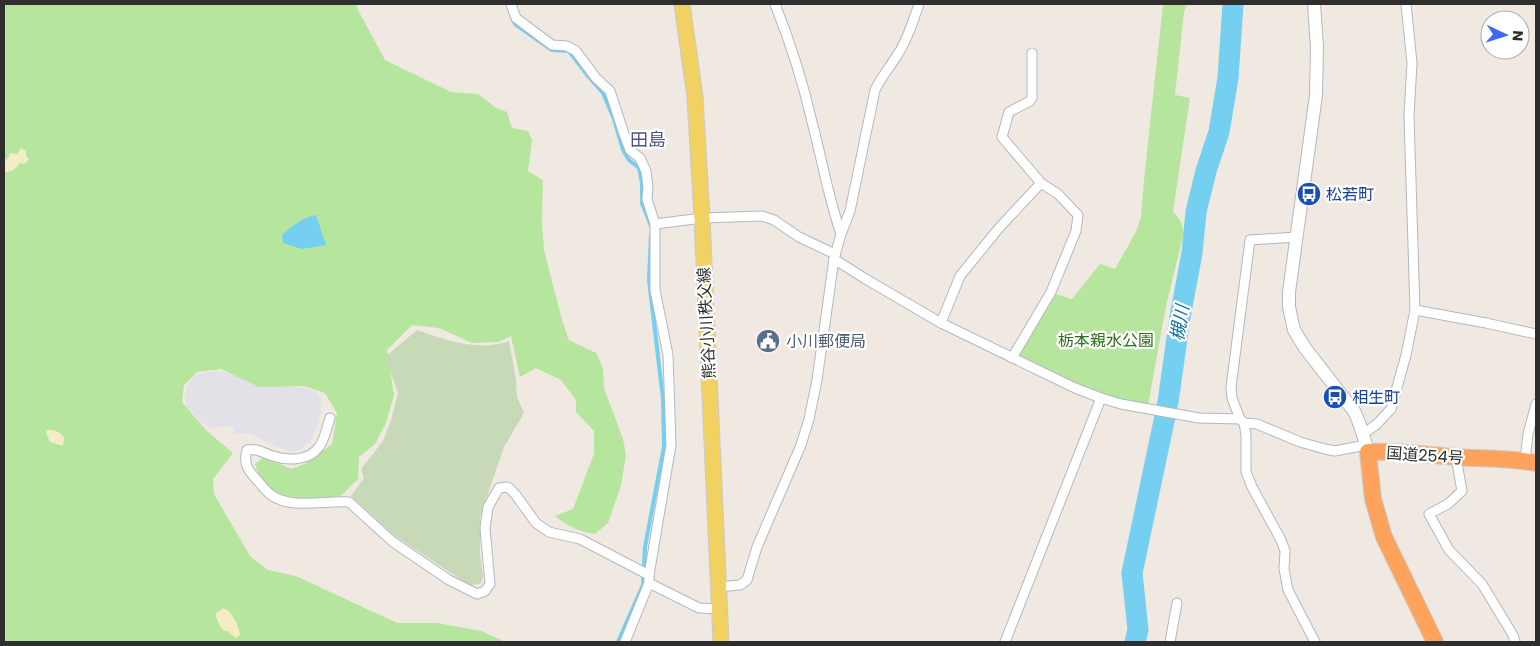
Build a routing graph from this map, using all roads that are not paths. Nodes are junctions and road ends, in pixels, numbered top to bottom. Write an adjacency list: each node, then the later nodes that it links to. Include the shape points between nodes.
1 (511, 4): 10 (street, via 516,18 552,45 567,46 576,51 610,91 630,150 640,158 646,171 647,199)
2 (682, 4): 9 (main road, 熊谷小川秩父線, via 695,97)
3 (775, 4): 11 (street, via 800,79)
4 (919, 4): 11 (street, via 898,54 875,90 850,211)
5 (1314, 4): 12 (street, via 1316,95)
6 (1406, 4): 14 (street, via 1412,63 1409,116)
7 (1032, 54): 8 (street, via 1032,98 1009,112 1002,137)
8 (1041, 183): 15 (street, via 974,256 960,276); 17 (street, via 1058,194 1078,215 1076,230 1051,292)
9 (702, 218): 10 (street); 13 (street, via 762,216); 26 (main road, 熊谷小川秩父線)
10 (656, 224): 25 (street, via 655,290 668,355 671,445)
11 (841, 234): 13 (street)
12 (1297, 237): 21 (street, via 1250,240 1230,387); 22 (street, via 1289,292 1294,330 1354,411)
13 (835, 256): 15 (street, via 864,278); 26 (street, via 817,380 801,445 746,580 740,585)
14 (1415, 310): 16 (street); 22 (street, via 1391,410 1376,425)
15 (940, 323): 17 (street)
16 (1536, 334)
17 (1012, 358): 18 (street)
18 (1102, 398): 21 (street, via 1199,418); 31 (street)
19 (1536, 404): 24 (street, via 1528,434)
20 (330, 418): 25 (street, via 320,447 310,455 293,460 255,449 247,450 244,459 249,472 272,496 287,502 349,502 393,542 449,580 477,594 490,584 485,528 488,507 499,488 508,487 536,523 549,532 580,539)
21 (1242, 421): 22 (street, via 1335,451); 33 (street, via 1246,435 1246,472 1281,540 1288,590)
22 (1366, 443): 23 (highway, 国道254号, via 1393,451); 34 (highway, 国道254号, via 1373,500 1384,537)
23 (1456, 457): 24 (highway, 国道254号); 35 (street, via 1462,492 1429,514 1449,550 1482,584)
24 (1531, 462)
25 (649, 579): 28 (street, via 699,608); 29 (street)
26 (718, 587): 28 (main road, 熊谷小川秩父線)
27 (1177, 603): 32 (street)
28 (719, 609): 30 (main road, 熊谷小川秩父線)
29 (625, 642)
30 (721, 642)
31 (1005, 642)
32 (1170, 642)
33 (1315, 642)
34 (1435, 642)
35 (1515, 642)

